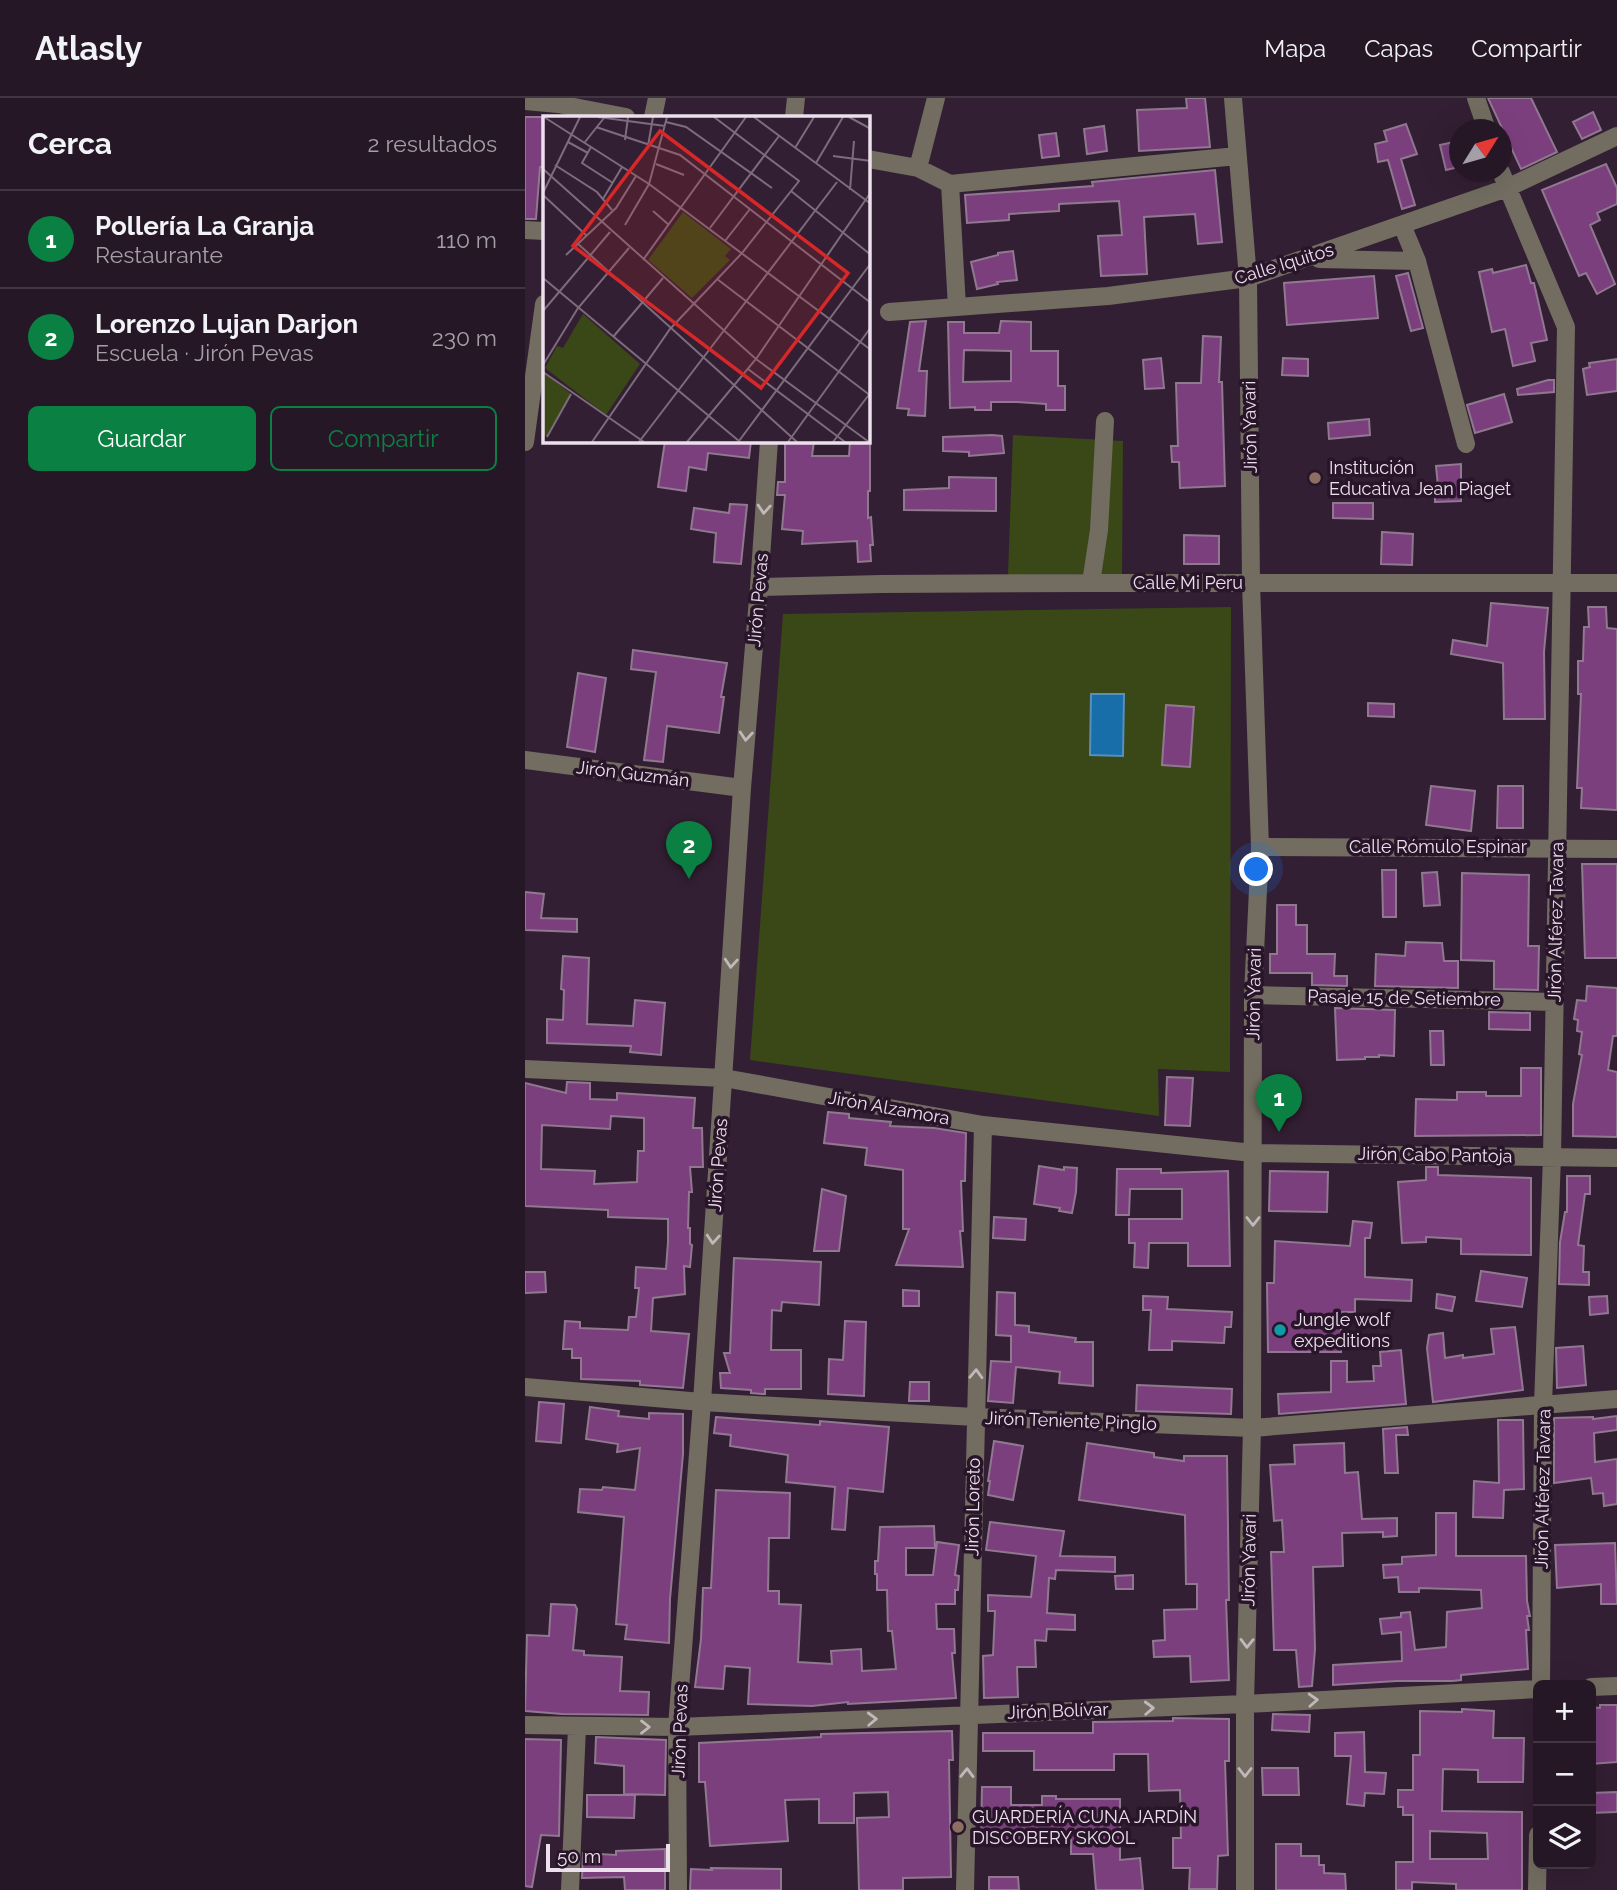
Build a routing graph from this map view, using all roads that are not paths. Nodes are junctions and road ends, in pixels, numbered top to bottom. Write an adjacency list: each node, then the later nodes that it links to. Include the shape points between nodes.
1 (657, 98): 9 (street)
2 (796, 98): 10 (street)
3 (936, 98): 15 (street)
4 (1233, 98): 13 (street, Jirón Yavari)
5 (1476, 98): 11 (street)
6 (525, 101): 7 (street)
7 (558, 111): 8 (street)
8 (615, 116)
9 (653, 116)
10 (794, 116)
11 (1483, 119)
12 (1617, 136): 16 (street, Calle Iquitos)
13 (1237, 156): 19 (street); 25 (street, Jirón Yavari)
14 (870, 159): 15 (street)
15 (918, 168): 19 (street)
16 (1512, 177)
17 (1499, 182): 20 (street, Calle Iquitos)
18 (1505, 182): 36 (street, Jirón Alférez Tavara, via 1566,327)
19 (950, 184): 26 (street)
20 (1402, 225): 23 (street, Calle Iquitos); 24 (street)
21 (525, 230): 22 (street)
22 (543, 231)
23 (1307, 258): 24 (street); 25 (street, Calle Iquitos)
24 (1417, 261): 32 (street)
25 (1248, 278): 26 (street, Calle Iquitos, via 1108,296); 34 (street, Jirón Yavari)
26 (957, 307): 28 (street, Calle Iquitos)
27 (543, 313): 30 (street)
28 (889, 313)
29 (1105, 421): 33 (street, via 1100,530)
30 (530, 430)
31 (767, 443): 37 (street, Jirón Pevas, one-way to 37)
32 (1465, 444)
33 (1091, 583): 34 (street, Calle Mi Peru); 37 (street, Calle Mi Peru)
34 (1251, 583): 36 (street, Calle Mi Peru); 40 (street, Jirón Yavari)
35 (1617, 583): 36 (street, Calle Mi Peru)
36 (1563, 584): 41 (street, Jirón Alférez Tavara)
37 (759, 587): 39 (street, Jirón Pevas, one-way to 39)
38 (525, 760): 39 (street, Jirón Guzmán)
39 (742, 788): 46 (street, Jirón Pevas, one-way to 46)
40 (1260, 847): 41 (street, Calle Rómulo Espinar); 43 (street, Jirón Yavari)
41 (1557, 848): 42 (street, Calle Rómulo Espinar); 44 (street, Jirón Alférez Tavara)
42 (1617, 849)
43 (1253, 995): 44 (street, Pasaje 15 de Setiembre); 48 (street, Jirón Yavari)
44 (1554, 1002): 49 (street, Jirón Alférez Tavara)
45 (525, 1069): 46 (street, Jirón Alzamora)
46 (724, 1078): 47 (street, Jirón Alzamora); 53 (street, Jirón Pevas, one-way to 53)
47 (983, 1125): 48 (street, Jirón Alzamora); 55 (street, Jirón Loreto, one-way to 47)
48 (1253, 1153): 49 (street, Jirón Cabo Pantoja); 56 (street, Jirón Yavari, one-way to 56)
49 (1552, 1156): 50 (street, Jirón Cabo Pantoja); 54 (street, Jirón Alférez Tavara)
50 (1617, 1158)
51 (525, 1387): 53 (street, Jirón Teniente Pinglo)
52 (1617, 1399): 54 (street, Jirón Teniente Pinglo)
53 (702, 1402): 55 (street, Jirón Teniente Pinglo); 65 (street, Jirón Pevas)
54 (1543, 1405): 56 (street, Jirón Teniente Pinglo); 57 (street, Jirón Alférez Tavara)
55 (975, 1417): 56 (street, Jirón Teniente Pinglo); 62 (street, Jirón Loreto)
56 (1252, 1428): 61 (street, Jirón Yavari, one-way to 61)
57 (1539, 1680)
58 (1617, 1686): 60 (street)
59 (1533, 1687): 61 (street, Jirón Bolívar, one-way to 59)
60 (1596, 1687)
61 (1245, 1704): 62 (street, Jirón Bolívar, one-way to 61); 70 (street, Jirón Yavari, one-way to 70)
62 (968, 1715): 65 (street, Jirón Bolívar, one-way to 62); 69 (street, Jirón Loreto, one-way to 62)
63 (525, 1725): 64 (street, Jirón Bolívar)
64 (577, 1727): 65 (street, Jirón Bolívar, one-way to 65); 67 (street)
65 (677, 1727): 68 (street, Jirón Pevas)
66 (1537, 1869): 71 (street)
67 (570, 1890)
68 (678, 1890)
69 (965, 1890)
70 (1245, 1890)
71 (1537, 1890)

